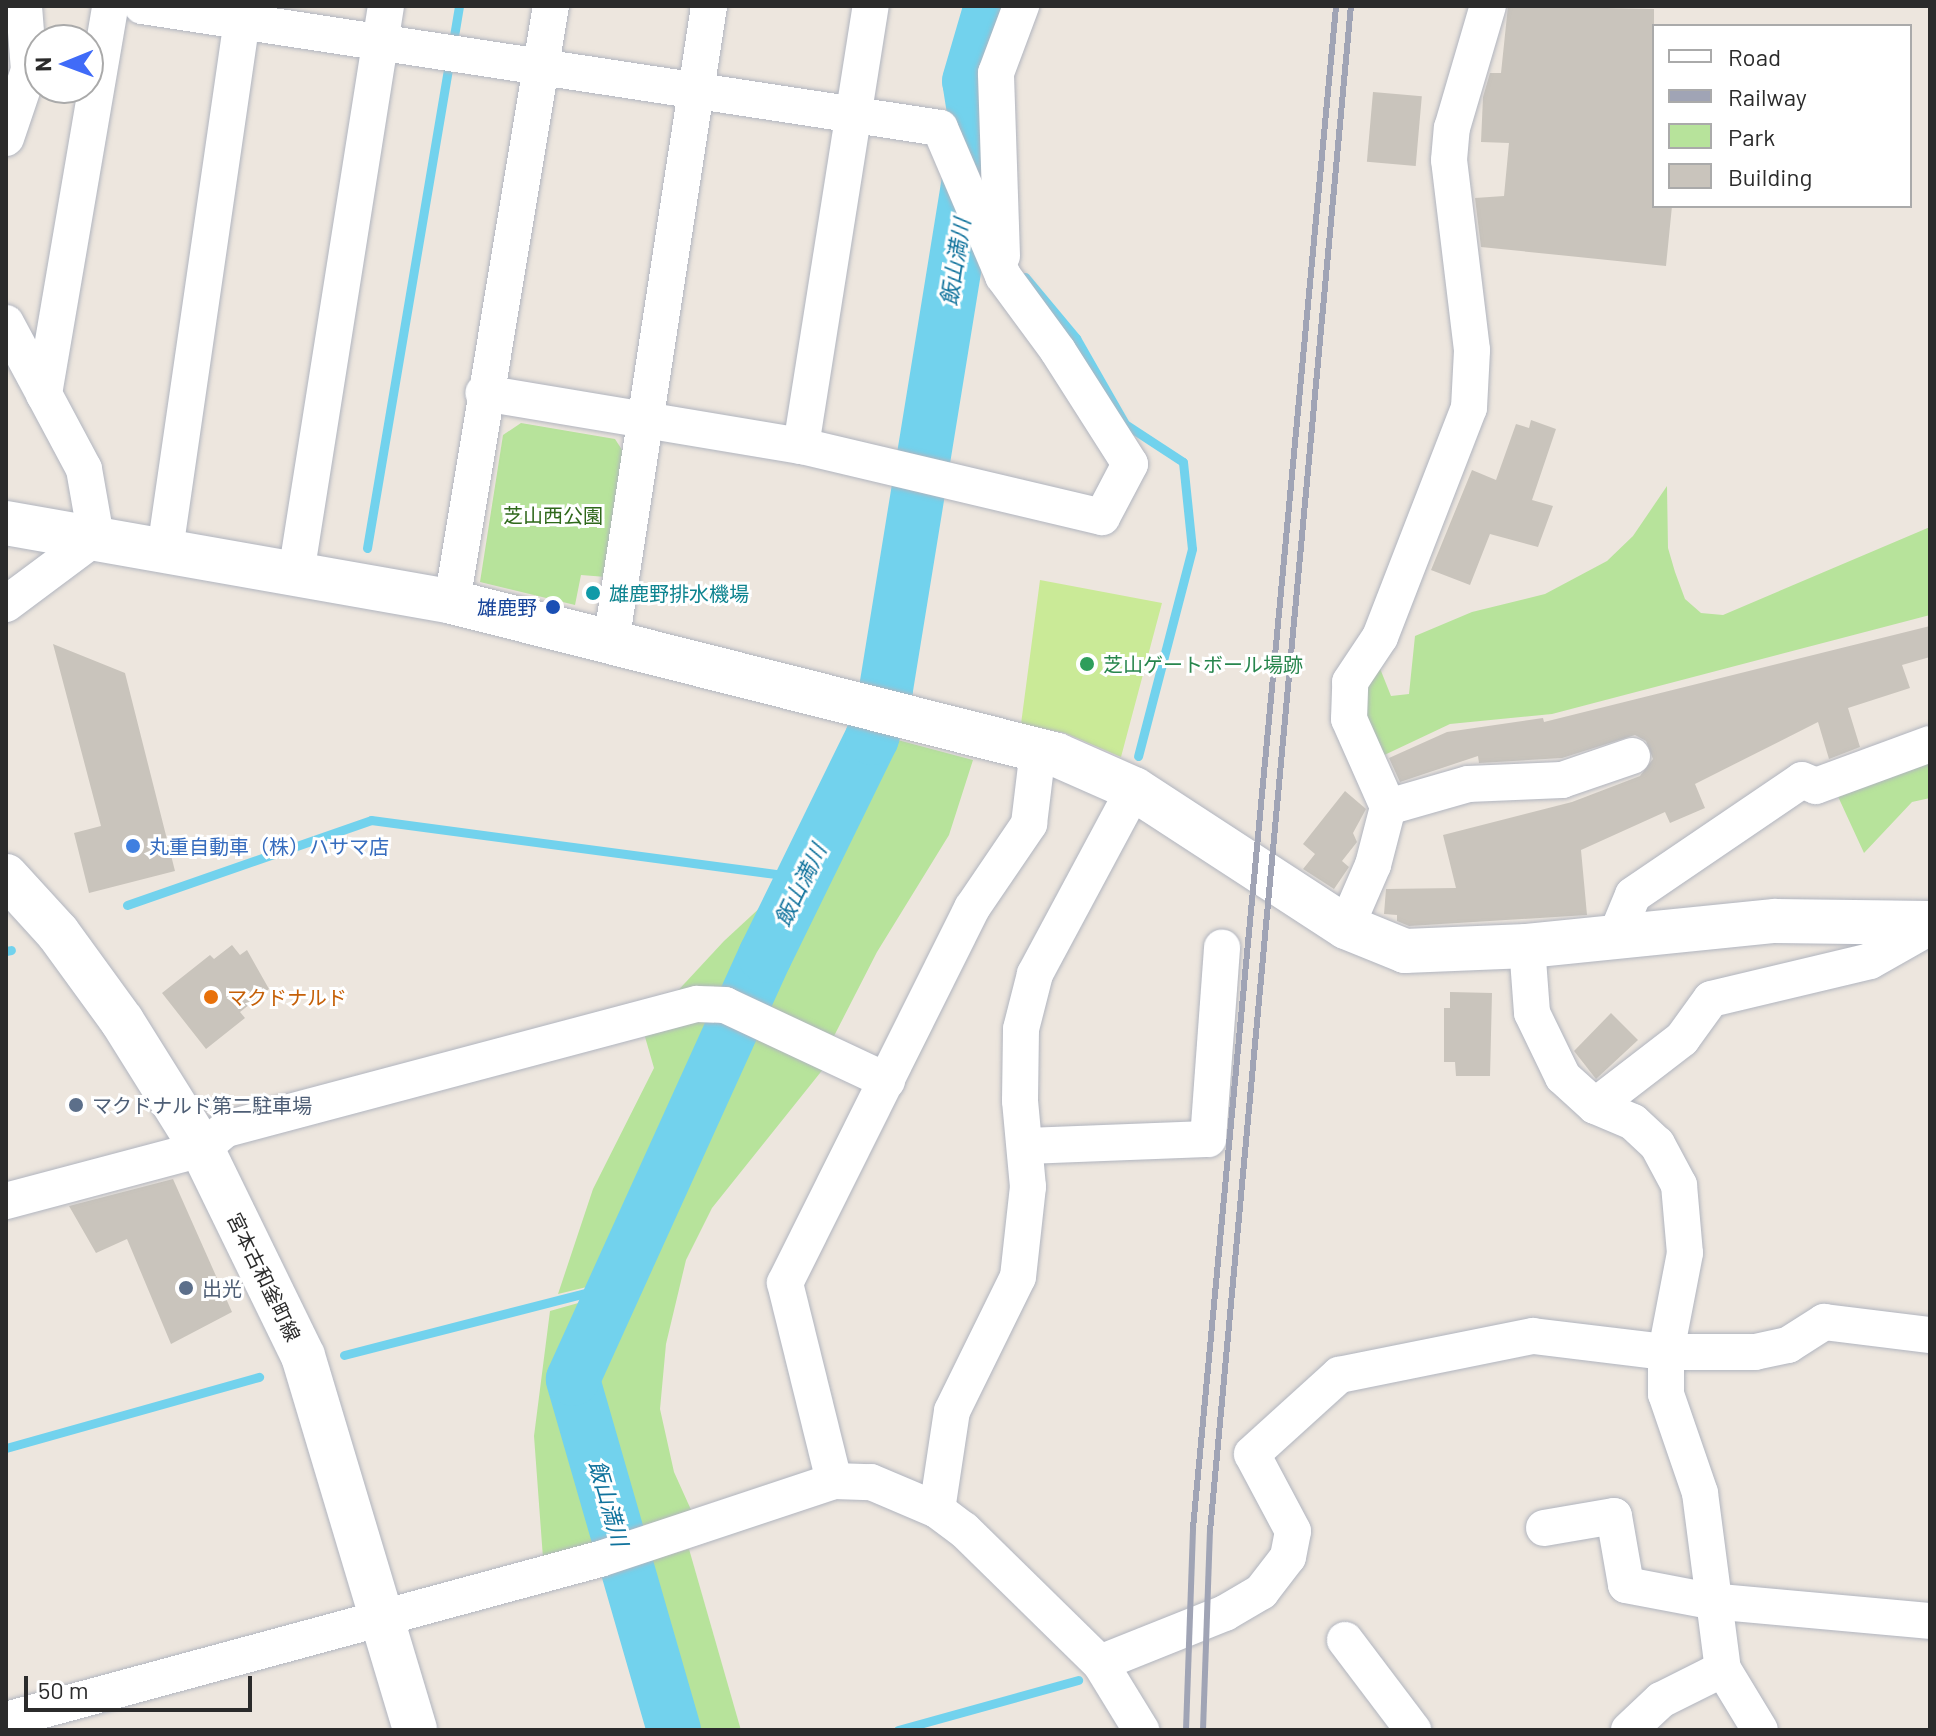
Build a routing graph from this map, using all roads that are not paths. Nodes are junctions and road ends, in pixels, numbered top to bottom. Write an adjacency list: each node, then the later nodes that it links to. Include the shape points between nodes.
1 (110, 6): 19 (street)
2 (142, 6): 9 (street)
3 (386, 6): 11 (street)
4 (551, 6): 12 (street)
5 (709, 6): 13 (street)
6 (871, 6): 14 (street)
7 (1021, 6): 16 (street, via 996,73)
8 (1488, 6): 33 (street, via 1452,128 1449,160 1472,350 1469,408 1380,637 1350,682 1347,698 1349,719)
9 (242, 15): 11 (street); 24 (street)
10 (18, 20): 15 (street, via 29,70)
11 (380, 44): 12 (street); 25 (street)
12 (542, 64): 13 (street); 18 (street)
13 (695, 88): 14 (street); 20 (street)
14 (853, 113): 16 (street, via 940,128); 21 (street)
15 (6, 138)
16 (1003, 276): 21 (street, via 1130,464 1102,517)
17 (6, 324): 19 (street)
18 (483, 393): 20 (street); 26 (street)
19 (44, 394): 23 (street, via 84,469)
20 (647, 418): 21 (street); 28 (street)
21 (801, 446)
22 (6, 523): 23 (street)
23 (96, 537): 24 (street); 27 (street)
24 (165, 550): 25 (street)
25 (296, 574): 26 (street)
26 (452, 602): 28 (street)
27 (6, 604)
28 (611, 643): 30 (street)
29 (1930, 744): 37 (street, via 1816,786 1802,780 1633,895)
30 (1038, 750): 32 (street); 40 (street, via 1029,824 972,908)
31 (1632, 756): 33 (street, via 1562,780 1468,784)
32 (1134, 789): 36 (street); 42 (street, via 1035,974 1021,1029)
33 (1388, 807): 36 (street, via 1373,865)
34 (6, 876): 43 (street, 宮本古和釜町線, via 58,933 113,1009)
35 (1930, 925): 37 (street, via 1775,921); 41 (street, via 1870,961 1711,999 1682,1039)
36 (1346, 927): 38 (street, via 1405,951)
37 (1616, 936): 38 (street)
38 (1527, 946): 41 (street, via 1532,1013 1548,1052 1563,1077)
39 (1222, 948): 42 (street, via 1208,1139)
40 (887, 1081): 43 (street, via 725,1005 697,1004 226,1129); 47 (street, via 785,1283)
41 (1595, 1106): 46 (street, via 1633,1122 1657,1144 1679,1185 1685,1253)
42 (1025, 1146): 48 (street, via 1028,1187 1018,1277 952,1411)
43 (202, 1149): 44 (street); 51 (street, 宮本古和釜町線, via 303,1356)
44 (6, 1201)
45 (1930, 1335): 46 (street, via 1824,1322 1788,1345 1755,1352)
46 (1666, 1352): 50 (street, via 1666,1394 1700,1493); 54 (street, via 1533,1336 1339,1375 1252,1454 1293,1531 1288,1557 1261,1592 1225,1613)
47 (834, 1481): 48 (street, via 871,1482); 51 (street, via 600,1559)
48 (937, 1510): 54 (street)
49 (1544, 1528): 50 (street, via 1614,1516 1626,1585)
50 (1710, 1601): 52 (street); 55 (street)
51 (383, 1616): 56 (street); 57 (street, 宮本古和釜町線)
52 (1930, 1621)
53 (1345, 1640): 59 (street)
54 (1100, 1663): 58 (street)
55 (1723, 1669): 60 (street, via 1661,1700); 61 (street)
56 (6, 1720)
57 (415, 1730)
58 (1141, 1730)
59 (1413, 1730)
60 (1629, 1730)
61 (1760, 1730)

